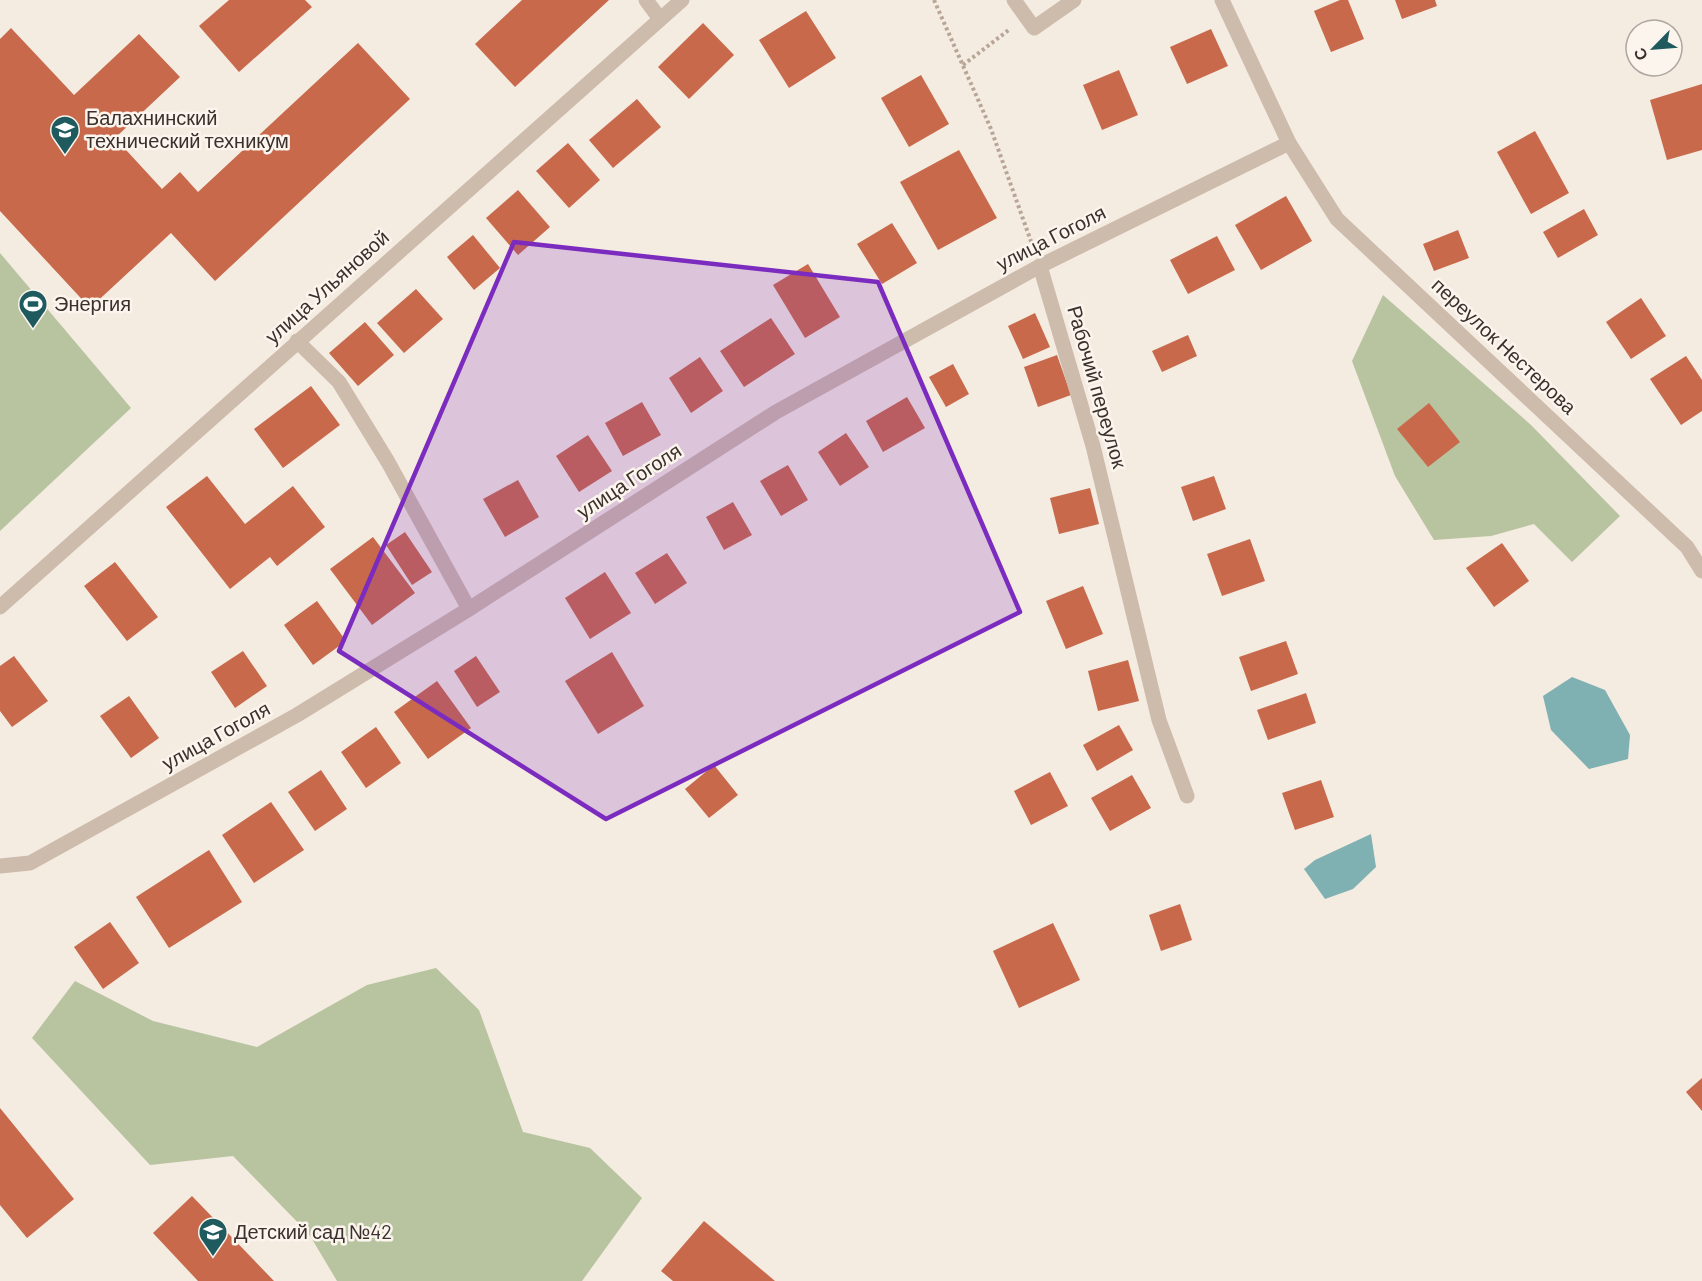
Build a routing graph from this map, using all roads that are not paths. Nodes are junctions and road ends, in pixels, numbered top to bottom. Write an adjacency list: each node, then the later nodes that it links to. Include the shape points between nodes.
1 (645, 0): 6 (street)
2 (682, 0): 6 (street, улица Ульяновой)
3 (1014, 0): 4 (street, via 1034,28)
4 (1074, 0)
5 (1222, 0): 7 (street, переулок Нестерова)
6 (660, 20): 9 (street, улица Ульяновой)
7 (1289, 143): 8 (street, улица Гоголя); 10 (street, переулок Нестерова, via 1338,219 1687,547)
8 (1040, 266): 12 (street, улица Гоголя, via 776,412); 13 (street, Рабочий переулок, via 1093,446 1159,720)
9 (297, 341): 11 (street, улица Ульяновой); 12 (street, via 339,382)
10 (1702, 571)
11 (0, 607)
12 (469, 609): 14 (street, улица Гоголя, via 297,715 30,863)
13 (1187, 796)
14 (0, 866)

